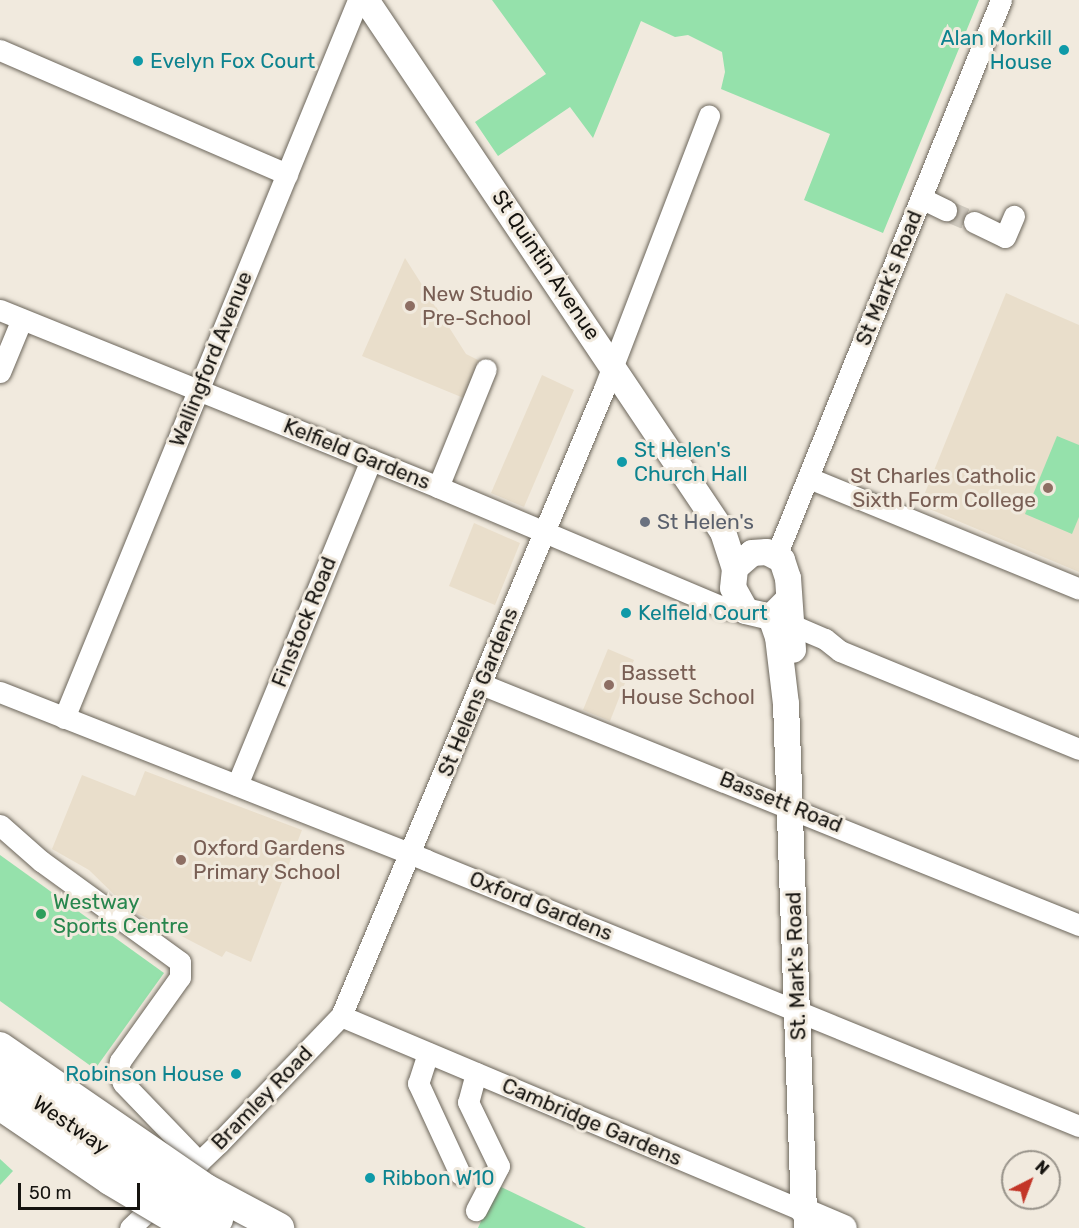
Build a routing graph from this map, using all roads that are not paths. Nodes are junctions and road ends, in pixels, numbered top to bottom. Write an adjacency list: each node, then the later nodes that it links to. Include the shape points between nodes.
1 (358, 0): 6 (street, Wallingford Avenue)
2 (366, 0): 13 (main road, St Quintin Avenue)
3 (1001, 0): 7 (street, St Mark's Road)
4 (0, 50): 6 (street)
5 (709, 115): 13 (street, St Helens Gardens)
6 (287, 174): 16 (street, Wallingford Avenue)
7 (921, 198): 8 (street); 18 (street, St Mark's Road)
8 (946, 210)
9 (1014, 216): 10 (street, via 1005,237)
10 (974, 222)
11 (0, 310): 12 (street, Kelfield Gardens)
12 (22, 319): 15 (street); 16 (street, Kelfield Gardens)
13 (613, 366): 20 (street, St Helens Gardens); 21 (main road, St Quintin Avenue)
14 (486, 369): 19 (street)
15 (0, 372)
16 (198, 390): 17 (street, Kelfield Gardens); 31 (street, Wallingford Avenue)
17 (371, 460): 19 (street, Kelfield Gardens); 33 (street, Finstock Road)
18 (808, 478): 21 (street, St Mark's Road); 22 (street)
19 (438, 487): 20 (street, Kelfield Gardens)
20 (543, 534): 23 (street, Kelfield Gardens); 28 (street, St Helens Gardens)
21 (749, 566): 23 (street); 24 (main road, St Quintin Avenue); 25 (main road, St Quintin Avenue, via 786,568)
22 (1079, 589)
23 (712, 602): 24 (street, Kelfield Gardens, via 732,611)
24 (746, 610): 25 (main road)
25 (784, 614): 26 (street); 27 (main road, St. Mark's Road); 30 (main road, St. Mark's Road, via 778,637)
26 (840, 651): 27 (street); 32 (street)
27 (794, 652): 30 (main road, St. Mark's Road)
28 (481, 684): 34 (street, Bassett Road); 36 (street, St Helens Gardens)
29 (0, 692): 31 (street, Oxford Gardens)
30 (786, 704): 34 (main road, St. Mark's Road)
31 (64, 718): 33 (street, Oxford Gardens)
32 (1079, 749)
33 (237, 785): 36 (street, Oxford Gardens)
34 (791, 806): 37 (street, Bassett Road); 38 (main road, St. Mark's Road)
35 (0, 825): 47 (street, via 41,861 180,962 180,977 120,1061 118,1071 123,1083)
36 (411, 854): 38 (street, Oxford Gardens); 39 (street, St Helens Gardens)
37 (1079, 925)
38 (797, 1011): 45 (street, Oxford Gardens); 50 (main road, St. Mark's Road)
39 (341, 1016): 41 (street, Cambridge Gardens); 47 (street, Bramley Road)
40 (0, 1047): 55 (highway, bridge, via 206,1189)
41 (428, 1053): 42 (street, Cambridge Gardens); 48 (street, via 418,1083)
42 (476, 1073): 49 (street, via 468,1102 499,1166); 50 (street, Cambridge Gardens)
43 (0, 1075): 54 (highway, Westway, bridge, via 127,1163)
44 (0, 1105): 53 (highway, Westway, bridge, via 110,1180)
45 (1079, 1126)
46 (0, 1128): 52 (highway)
47 (199, 1162): 51 (street, Bramley Road)
48 (460, 1174)
49 (476, 1210)
50 (804, 1220): 56 (main road, Cambridge Gardens)
51 (130, 1228)
52 (151, 1228)
53 (191, 1228)
54 (235, 1228)
55 (279, 1228)
56 (844, 1228)

